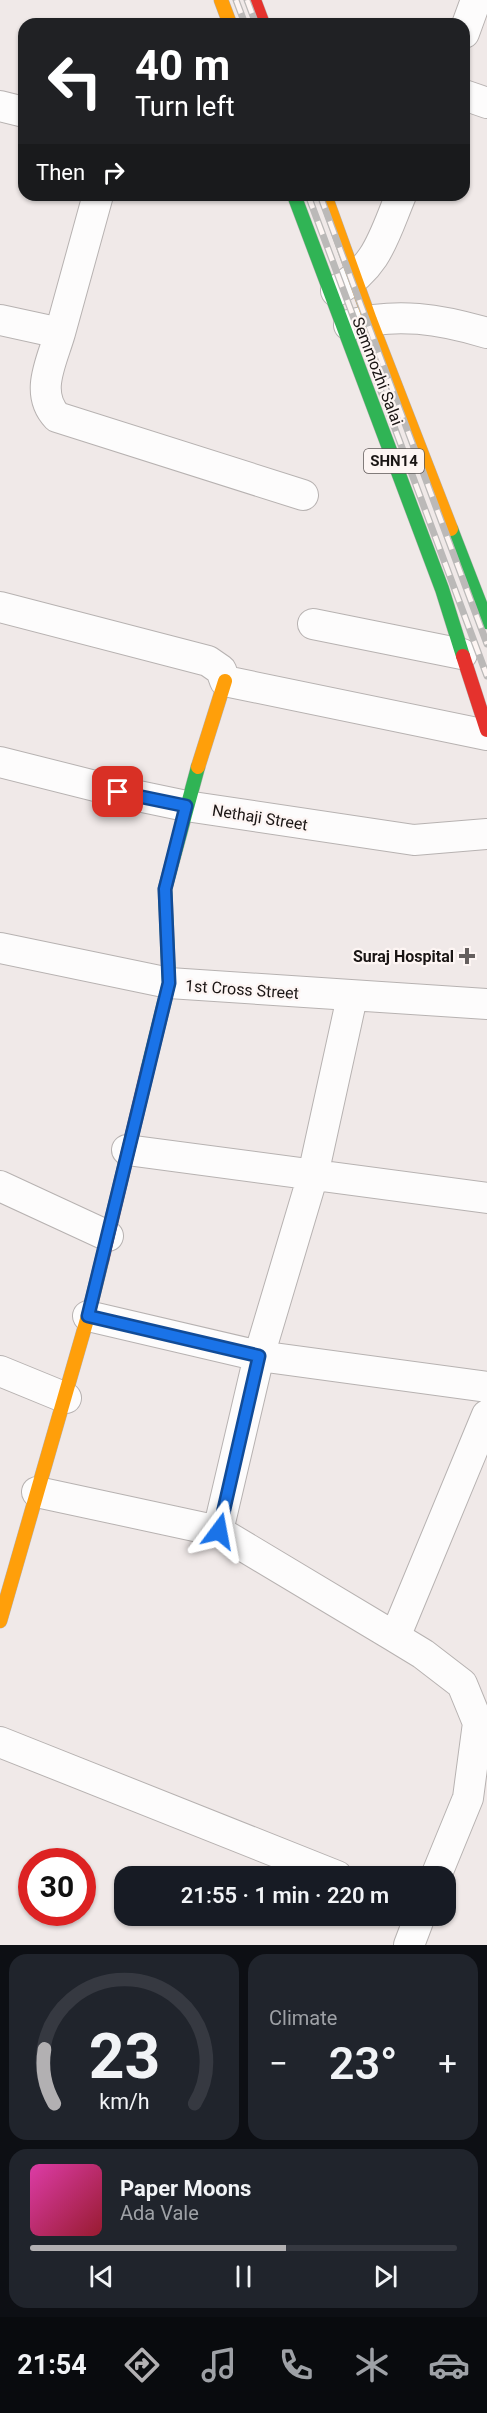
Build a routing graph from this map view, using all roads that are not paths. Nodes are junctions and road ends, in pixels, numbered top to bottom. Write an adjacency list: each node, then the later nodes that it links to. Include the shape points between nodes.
1 (221, 0): 4 (main road)
2 (254, 0): 5 (main road)
3 (476, 0): 6 (street)
4 (228, 18)
5 (261, 18)
6 (469, 18)
7 (470, 97): 8 (street)
8 (487, 103)
9 (0, 106): 10 (street)
10 (18, 110)
11 (96, 201): 18 (street)
12 (297, 201): 15 (main road, Semmozhi Salai / SHN14)
13 (326, 201): 15 (main road, Semmozhi Salai / SHN14)
14 (398, 201): 15 (street, via 376,255)
15 (343, 287): 17 (main road, Semmozhi Salai / SHN14); 17 (main road, Semmozhi Salai / SHN14)
16 (0, 320): 18 (street)
17 (357, 323): 19 (street, via 410,317); 21 (main road, Semmozhi Salai / SHN14); 21 (main road, Semmozhi Salai / SHN14)
18 (60, 333): 20 (street, via 45,388 46,403 57,417)
19 (487, 333)
20 (303, 495)
21 (466, 579): 23 (main road, Semmozhi Salai / SHN14); 25 (main road, Semmozhi Salai / SHN14)
22 (0, 606): 26 (street, via 208,661 221,670)
23 (487, 622)
24 (313, 624): 25 (street)
25 (462, 654): 27 (main road, Semmozhi Salai / SHN14)
26 (225, 681): 28 (street); 30 (main road)
27 (487, 730)
28 (487, 735)
29 (0, 762): 30 (street, Nethaji Street)
30 (186, 806): 31 (street, Nethaji Street, via 414,840); 33 (main road, via 165,889)
31 (487, 834)
32 (0, 948): 33 (street, 1st Cross Street)
33 (169, 983): 34 (street, 1st Cross Street); 36 (main road)
34 (352, 997): 35 (street, 1st Cross Street); 37 (street)
35 (487, 1004)
36 (128, 1150): 37 (street); 40 (main road)
37 (313, 1175): 39 (street); 42 (street)
38 (0, 1186): 40 (street)
39 (487, 1198)
40 (108, 1236): 41 (main road)
41 (88, 1316): 42 (street); 45 (main road)
42 (259, 1356): 44 (street); 48 (street)
43 (0, 1371): 45 (street)
44 (487, 1386)
45 (66, 1398): 47 (main road)
46 (487, 1415): 51 (street)
47 (37, 1492): 48 (street); 49 (main road)
48 (219, 1531): 51 (street)
49 (9, 1549): 50 (main road)
50 (0, 1621)
51 (395, 1637): 53 (street, via 462,1684 478,1723)
52 (0, 1742): 54 (street)
53 (477, 1803): 55 (street)
54 (312, 1866)
55 (442, 1866)
56 (416, 1926): 57 (street)
57 (409, 1945)

